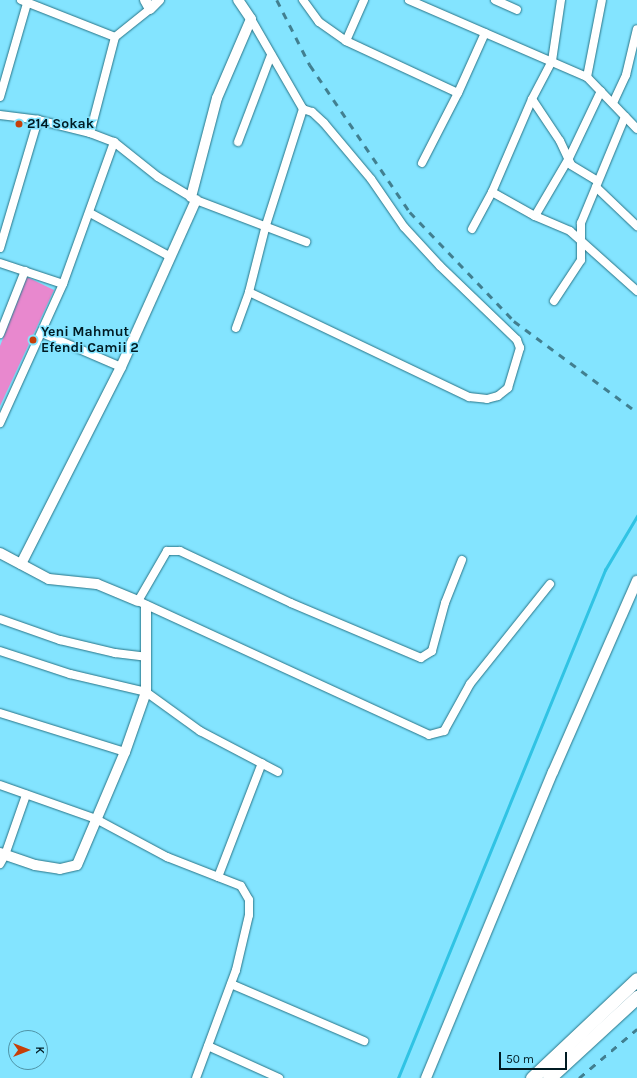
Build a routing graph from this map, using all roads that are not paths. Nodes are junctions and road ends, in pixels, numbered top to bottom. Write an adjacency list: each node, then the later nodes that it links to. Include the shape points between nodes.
1 (159, 0): 10 (street)
2 (238, 0): 12 (street)
3 (303, 0): 16 (street, via 320,22)
4 (364, 0): 16 (street)
5 (409, 0): 14 (street)
6 (495, 0): 11 (street)
7 (561, 0): 19 (street)
8 (602, 0): 20 (street)
9 (25, 1): 15 (street); 23 (street)
10 (147, 4): 15 (street)
11 (517, 10)
12 (251, 19): 17 (street); 38 (street, via 217,98)
13 (637, 29): 18 (street)
14 (485, 33): 19 (street); 22 (street)
15 (115, 37): 31 (street)
16 (346, 41): 22 (street)
17 (271, 55): 26 (street); 33 (street)
18 (634, 55): 25 (street)
19 (552, 61): 20 (street); 24 (street)
20 (587, 77): 21 (street)
21 (601, 91): 25 (street); 34 (street)
22 (458, 93): 35 (street)
23 (0, 97)
24 (532, 99): 34 (street); 37 (street)
25 (613, 103): 28 (street)
26 (303, 109): 41 (street); 52 (street, via 312,112 324,123 370,179 404,227 440,266 517,340 520,348 508,388 498,396 469,397)
27 (0, 115): 29 (street)
28 (625, 117): 30 (street); 36 (street)
29 (38, 120): 31 (street); 46 (street)
30 (637, 129)
31 (90, 133): 32 (street)
32 (114, 142): 38 (street, via 158,177); 39 (street)
33 (238, 142)
34 (569, 158): 36 (street, via 571,165); 40 (street)
35 (422, 163)
36 (597, 184): 42 (street); 45 (street, via 581,223)
37 (492, 192): 40 (street); 43 (street)
38 (193, 198): 41 (street); 47 (street)
39 (90, 213): 47 (street); 50 (street)
40 (535, 216): 45 (street, via 570,231)
41 (266, 225): 44 (street); 52 (street)
42 (637, 226)
43 (472, 229)
44 (306, 242)
45 (581, 242): 51 (street); 53 (street, via 581,260)
46 (0, 248)
47 (171, 257): 57 (street)
48 (0, 263): 49 (street)
49 (25, 271): 50 (street); 56 (street)
50 (63, 284): 55 (street)
51 (637, 291)
52 (249, 292): 54 (street)
53 (554, 301)
54 (236, 328)
55 (42, 333): 57 (street); 58 (street)
56 (0, 334)
57 (121, 367): 61 (street)
58 (1, 420)
59 (0, 553): 61 (street)
60 (462, 560): 64 (street, via 445,603 432,651 421,658 291,603 180,551 167,551)
61 (21, 564): 64 (street, via 49,579 97,584)
62 (637, 581): 85 (street, via 550,780)
63 (550, 584): 64 (street, via 470,684 444,731 429,735)
64 (142, 604): 67 (street)
65 (0, 619): 67 (street, via 60,640 115,653)
66 (0, 651): 68 (street, via 70,674)
67 (146, 657): 68 (street)
68 (146, 692): 70 (street); 71 (street, via 200,731)
69 (0, 713): 70 (street)
70 (125, 752): 75 (street)
71 (262, 763): 72 (street); 77 (street)
72 (278, 772)
73 (0, 785): 74 (street)
74 (26, 795): 75 (street); 76 (street)
75 (96, 819): 76 (street, via 77,865 60,869); 77 (street, via 167,857)
76 (2, 857)
77 (218, 877): 79 (street, via 241,886 249,900 249,915)
78 (637, 979): 86 (highway)
79 (231, 984): 81 (street); 82 (street)
80 (637, 997): 87 (highway)
81 (364, 1042)
82 (208, 1046): 83 (street); 84 (street)
83 (196, 1078)
84 (279, 1078)
85 (426, 1078)
86 (532, 1078)
87 (549, 1078)

